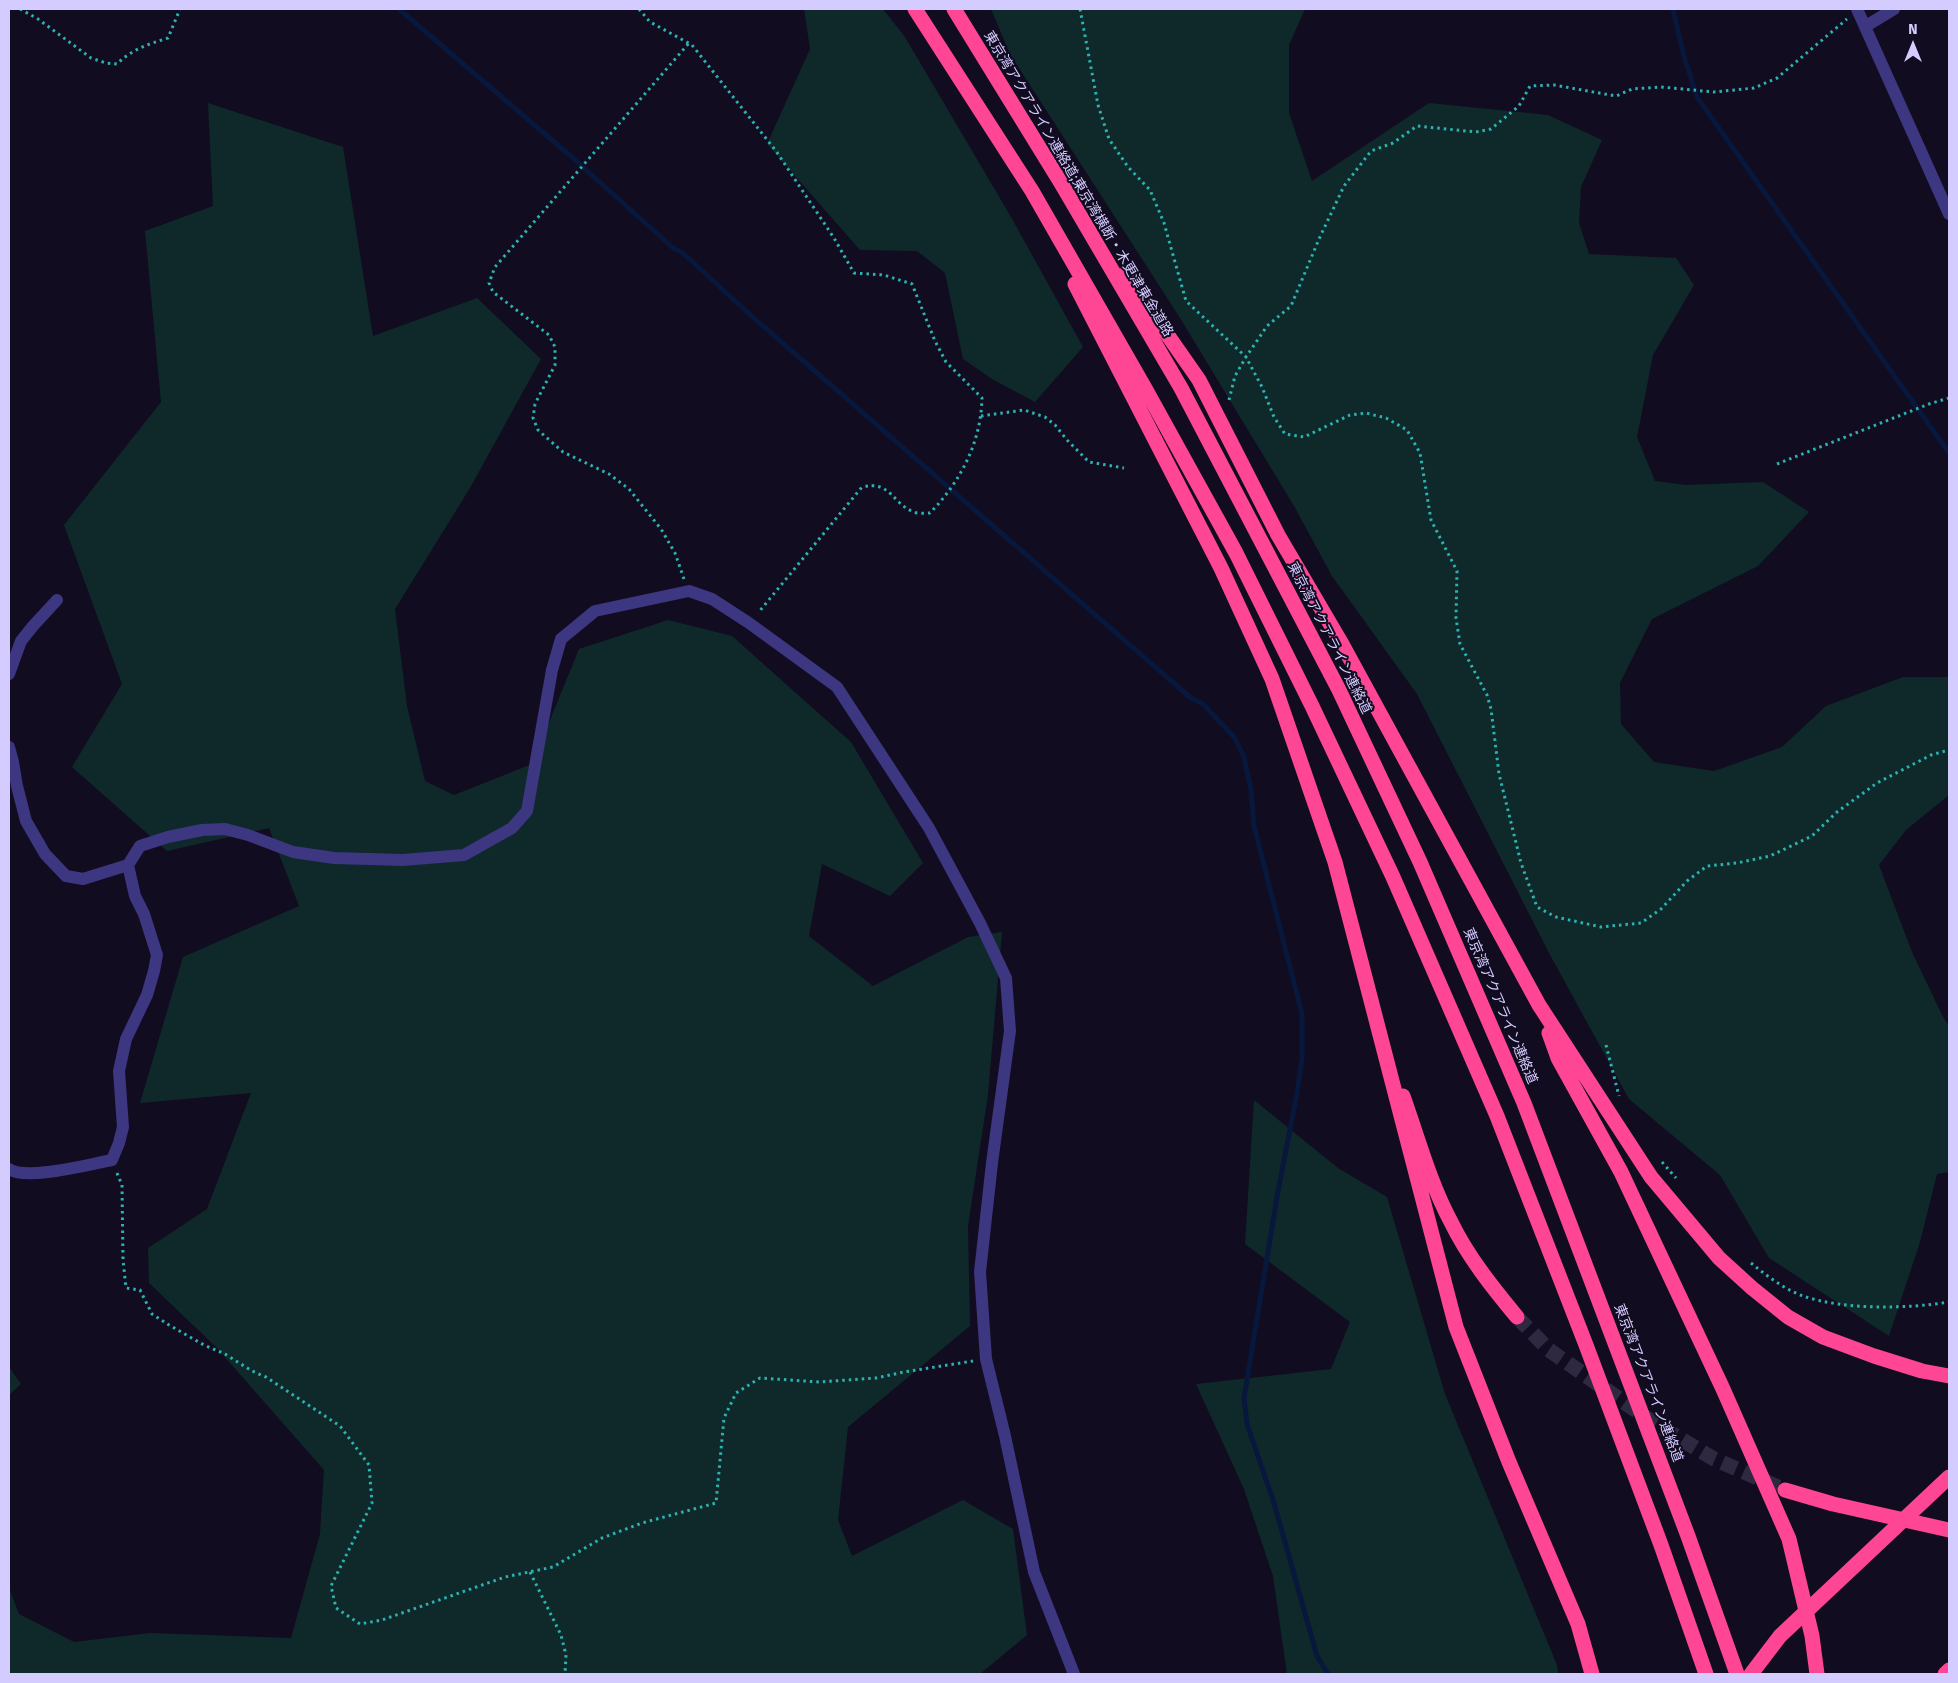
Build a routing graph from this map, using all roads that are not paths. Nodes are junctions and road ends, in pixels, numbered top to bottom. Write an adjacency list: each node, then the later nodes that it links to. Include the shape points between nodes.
1 (914, 9): 7 (highway)
2 (954, 9): 6 (highway, 東京湾アクアライン連絡道;東京湾横断・木更津東金道路)
3 (1894, 9): 5 (street)
4 (1857, 10): 5 (street)
5 (1866, 26): 8 (street)
6 (1061, 183): 9 (highway, 東京湾アクアライン連絡道;東京湾横断・木更津東金道路); 15 (highway, via 1199,380 1278,535 1342,644)
7 (1032, 191): 16 (highway, via 1082,301 1221,568 1272,680 1334,862); 26 (highway, via 1236,553 1393,877 1497,1116 1603,1390)
8 (1949, 214)
9 (1174, 376): 27 (highway, 東京湾アクアライン連絡道, via 1339,690 1420,862 1524,1103 1685,1527)
10 (57, 600): 11 (street, via 22,641)
11 (9, 674)
12 (9, 747): 13 (street)
13 (11, 762): 14 (street, via 26,821 45,854 66,876 83,878)
14 (128, 865): 17 (street, via 135,896 156,955 147,995 126,1039 119,1071 122,1127 119,1143 112,1160 25,1174); 24 (street, via 140,846 202,830 225,829 293,852 334,858 403,860 464,854 512,828 527,811 552,670 561,639 595,611 689,591 712,599 837,687 929,828 1006,978 1010,1031 980,1272 986,1359 1034,1572)
15 (1539, 1005): 19 (highway, via 1651,1177 1719,1258 1745,1282 1788,1317 1823,1336 1874,1356); 29 (highway, via 1558,1058 1621,1172 1789,1539 1812,1636)
16 (1383, 1054): 18 (highway, via 1402,1094 1451,1223 1492,1286); 25 (highway, via 1456,1328 1578,1624)
17 (9, 1168)
18 (1518, 1317)
19 (1949, 1376)
20 (1949, 1477): 28 (highway, bridge, via 1780,1636)
21 (1785, 1490): 22 (highway)
22 (1949, 1530)
23 (1949, 1670): 30 (highway)
24 (1074, 1674)
25 (1592, 1674)
26 (1706, 1674)
27 (1737, 1674)
28 (1751, 1674)
29 (1817, 1674)
30 (1945, 1674)

